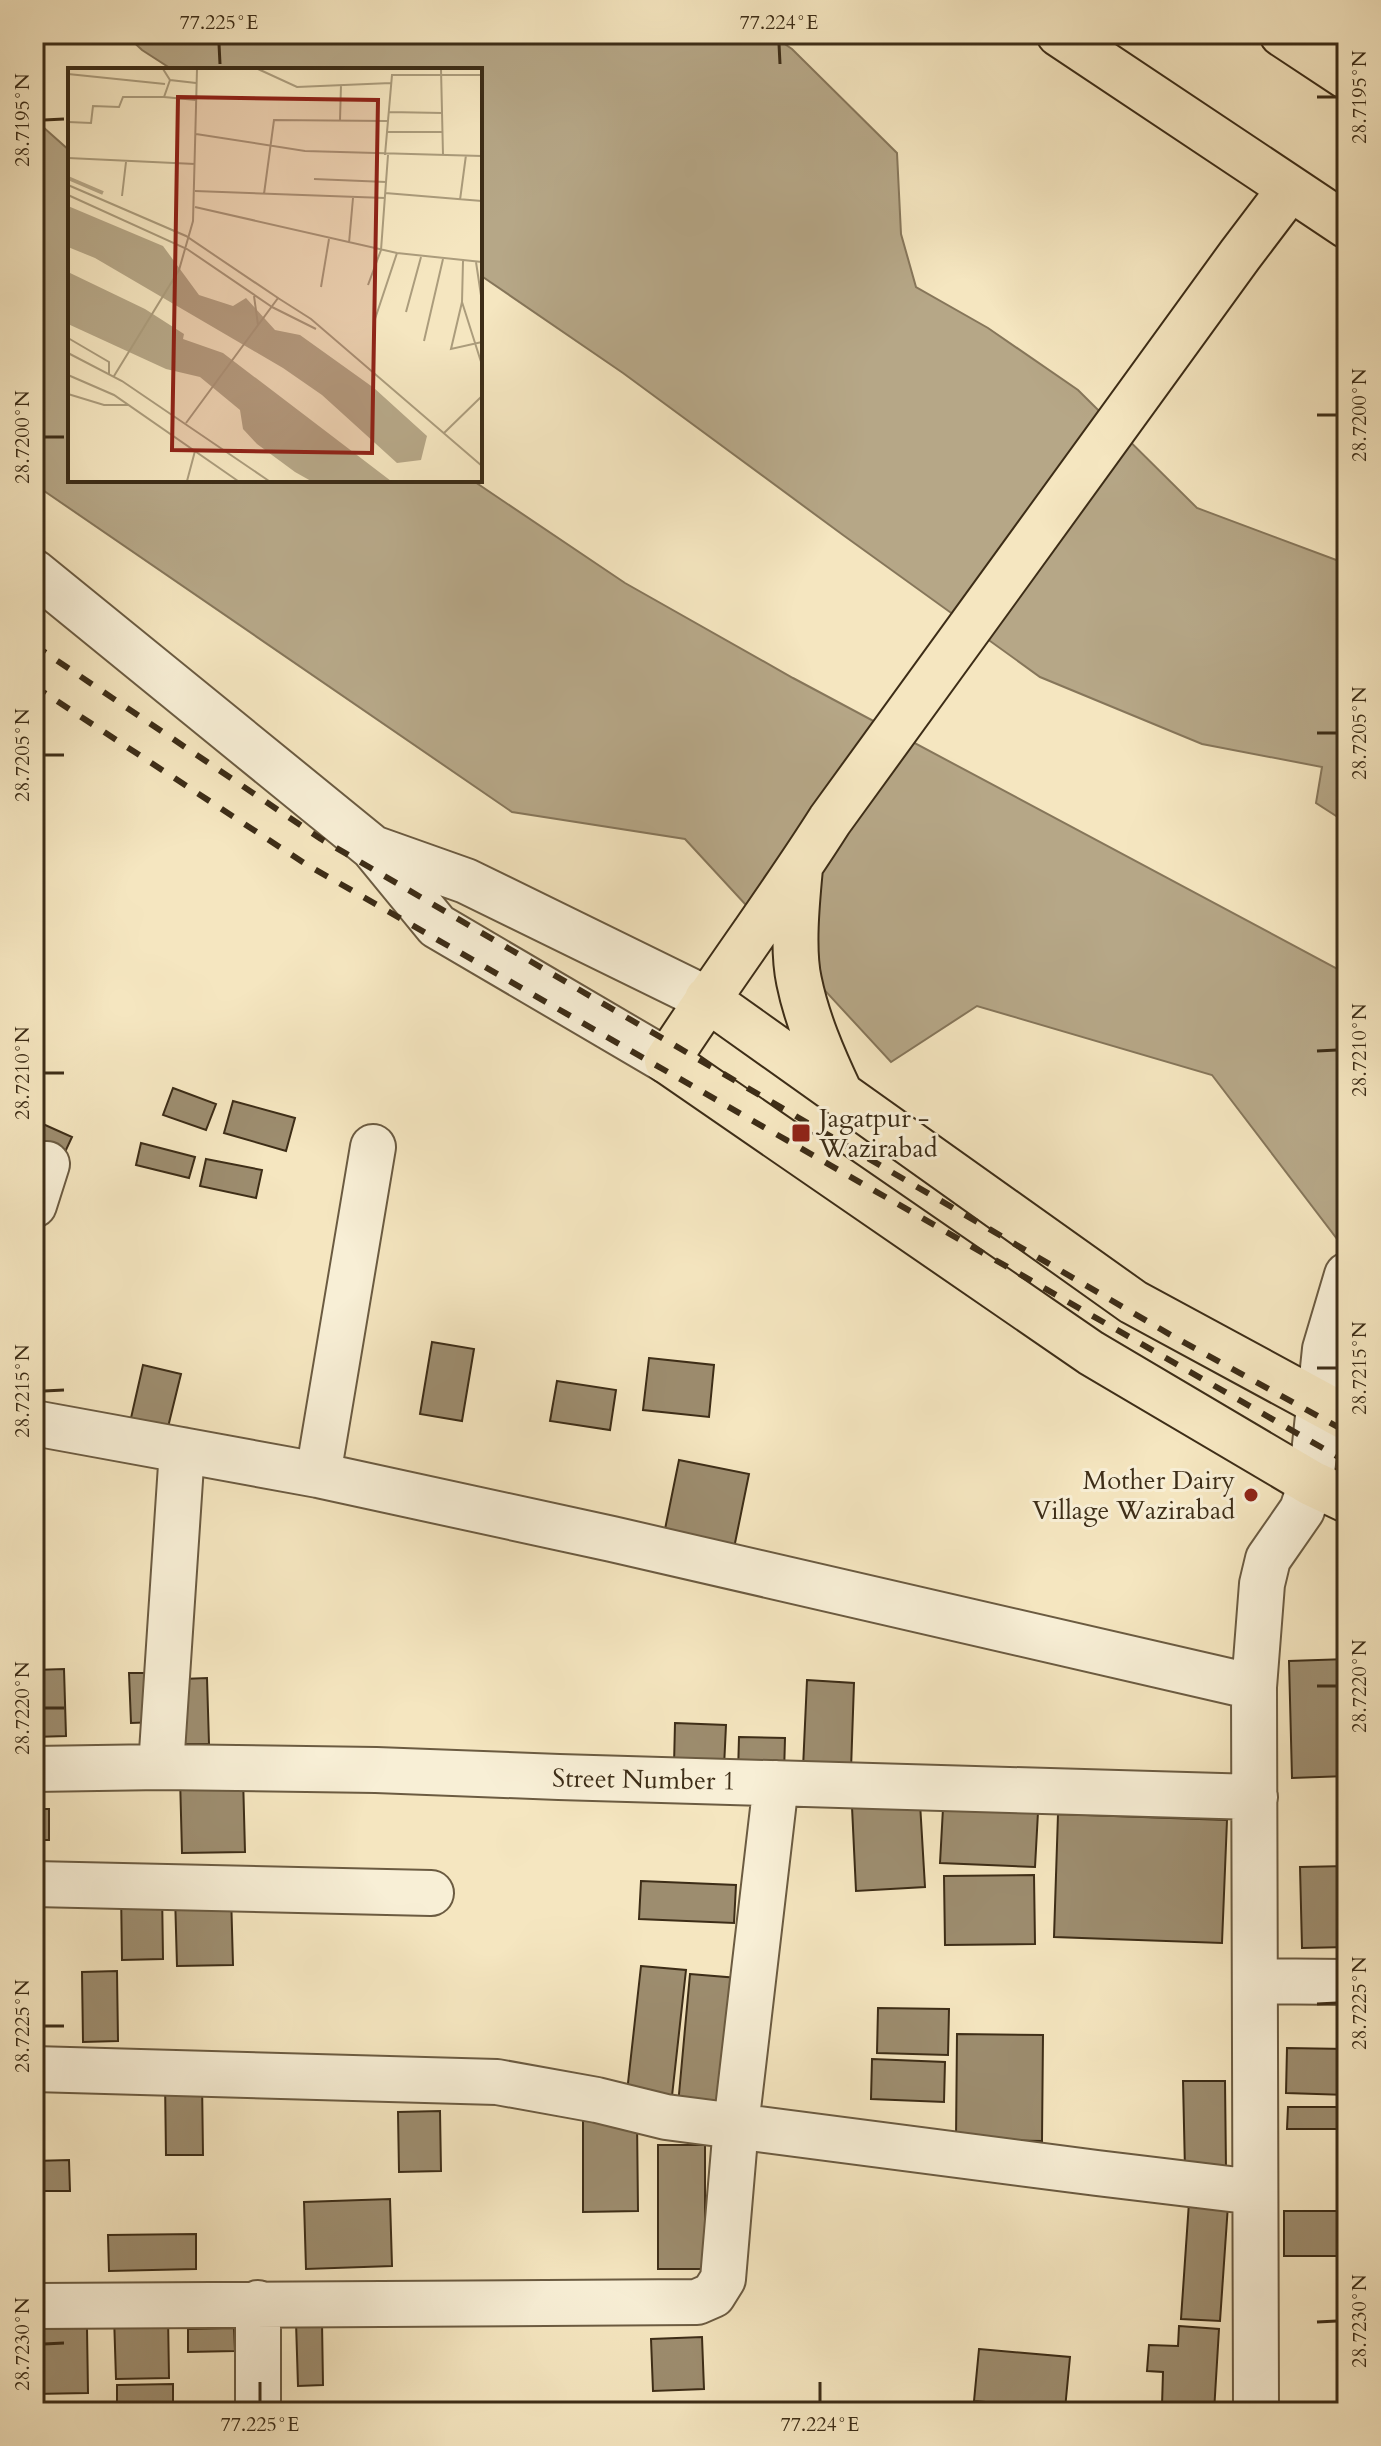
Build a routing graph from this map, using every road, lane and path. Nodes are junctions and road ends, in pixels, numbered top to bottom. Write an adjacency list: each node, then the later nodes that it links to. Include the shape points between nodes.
1 (1059, 34): 4 (main road)
2 (1282, 34): 3 (main road)
3 (1347, 77)
4 (1290, 189): 5 (main road); 8 (main road)
5 (1347, 226)
6 (34, 572): 7 (street)
7 (373, 848): 9 (street, via 466,881); 10 (street, via 437,926)
8 (800, 868): 9 (main road); 11 (main road, via 798,978 818,1047)
9 (707, 999): 10 (main road); 11 (main road)
10 (667, 1061): 20 (main road, via 1091,1353)
11 (840, 1093): 16 (main road, via 1133,1302)
12 (373, 1147): 19 (street)
13 (47, 1164): 14 (street)
14 (34, 1205)
15 (1347, 1275): 16 (street, via 1325,1349)
16 (1333, 1411): 20 (street)
17 (34, 1423): 18 (street)
18 (182, 1450): 19 (street); 22 (street)
19 (318, 1475): 21 (street)
20 (1329, 1492): 21 (street, via 1302,1510 1268,1559)
21 (1254, 1687): 25 (street)
22 (161, 1767): 23 (street, Street Number 1); 24 (street, Street Number 1)
23 (34, 1769)
24 (776, 1783): 25 (street, Street Number 1); 31 (street)
25 (1255, 1797): 28 (street)
26 (34, 1884): 27 (street)
27 (431, 1893)
28 (1256, 1981): 29 (street); 32 (street)
29 (1347, 1982)
30 (34, 2069): 31 (street, via 497,2082)
31 (736, 2126): 32 (street); 33 (street, via 723,2279 713,2295 697,2302)
32 (1255, 2192): 36 (street)
33 (258, 2303): 34 (street); 35 (street)
34 (34, 2306)
35 (258, 2412)
36 (1256, 2412)

